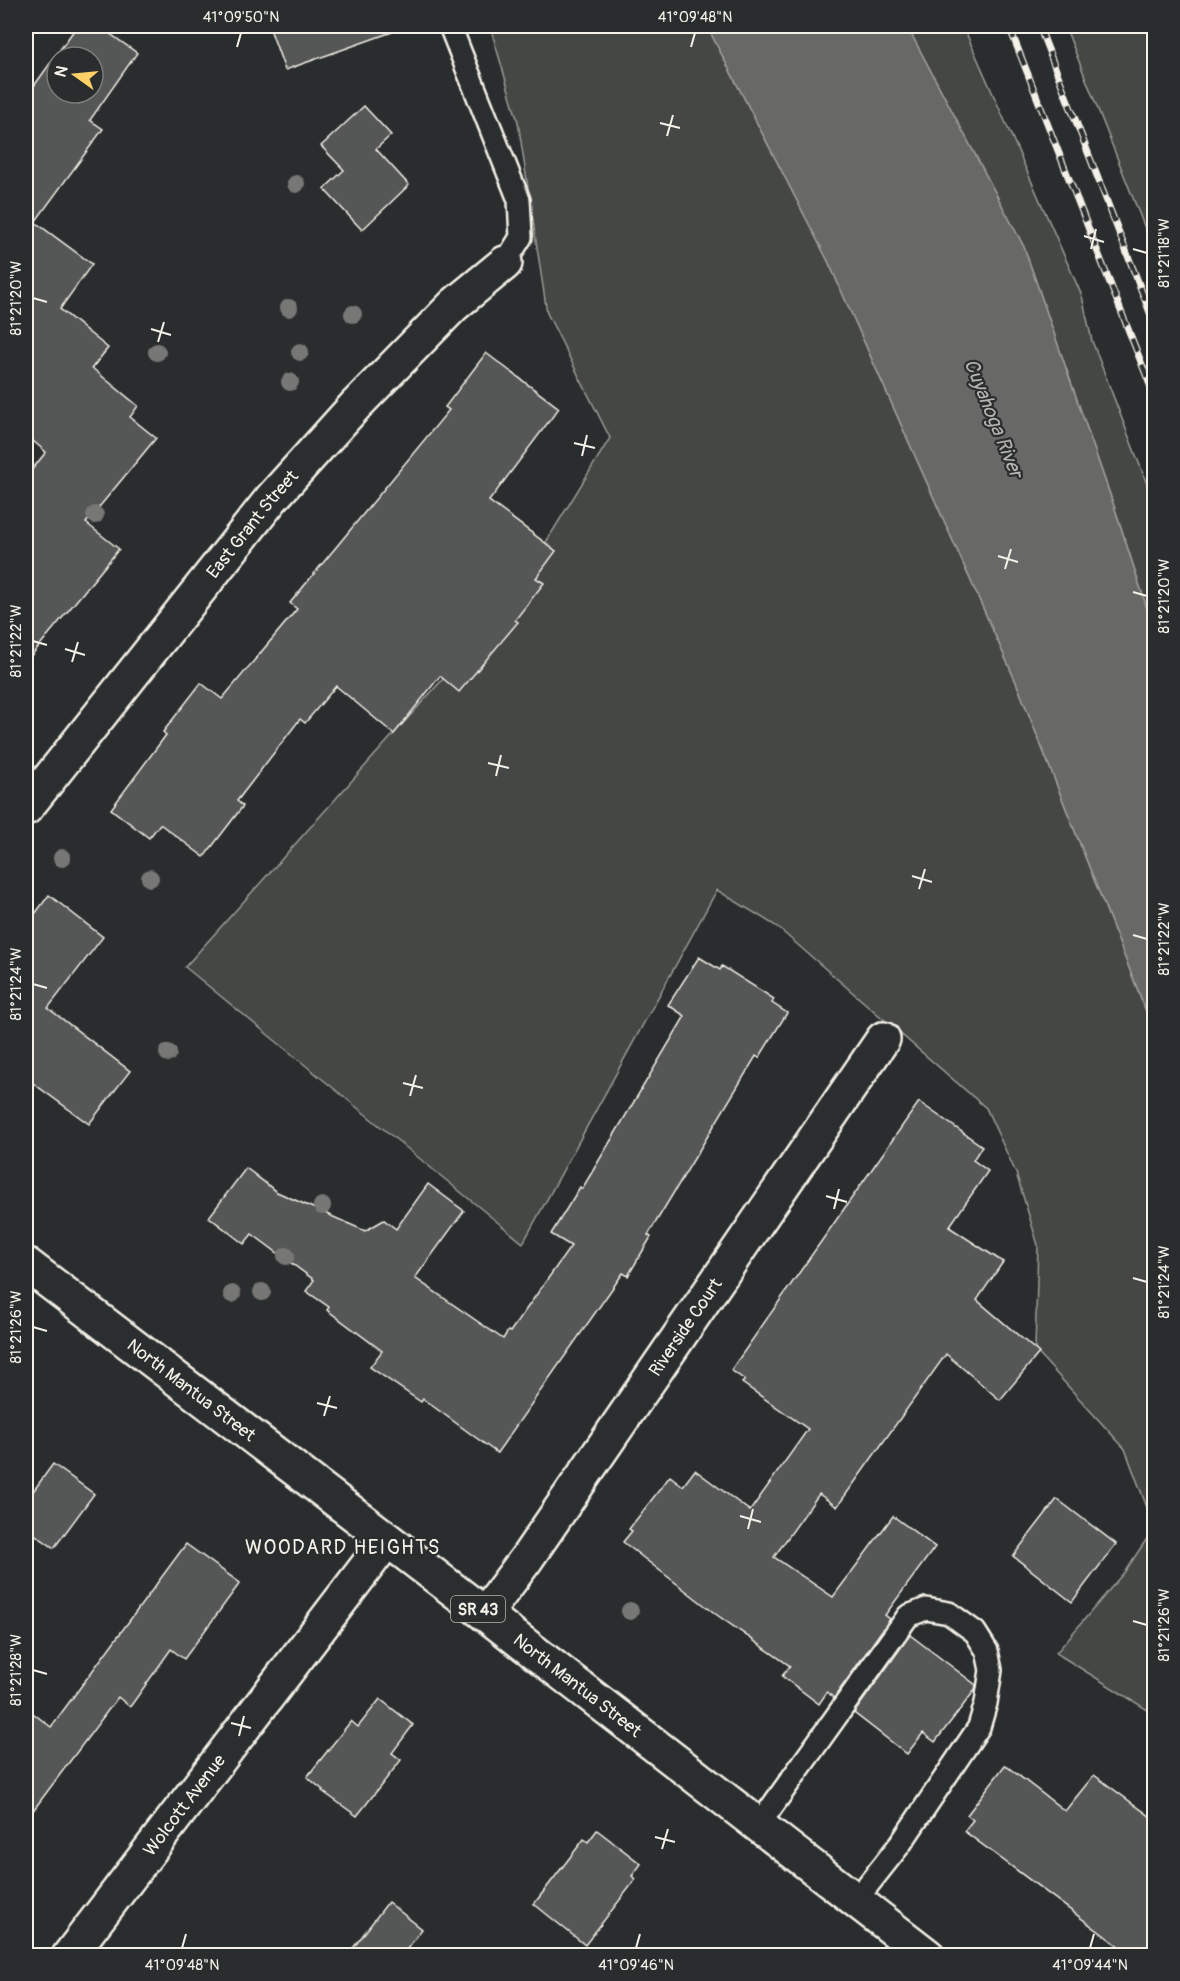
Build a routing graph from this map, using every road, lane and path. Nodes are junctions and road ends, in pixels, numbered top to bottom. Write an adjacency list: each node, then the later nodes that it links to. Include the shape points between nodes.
1 (450, 26): 2 (lane, via 519,200 521,237)
2 (505, 262): 3 (street, East Grant Street, via 454,305 276,494)
3 (26, 808)
4 (883, 1039): 7 (street, Riverside Court)
5 (26, 1264): 6 (street, North Mantua Street / SR 43)
6 (387, 1540): 7 (street, North Mantua Street / SR 43); 10 (street, Wolcott Avenue)
7 (485, 1614): 8 (street, North Mantua Street / SR 43)
8 (758, 1826): 9 (street, North Mantua Street / SR 43); 9 (lane, via 908,1616 926,1609 949,1613 975,1632 987,1651 991,1670 979,1727 901,1843)
9 (856, 1900): 11 (street, North Mantua Street / SR 43)
10 (69, 1956)
11 (928, 1956)

